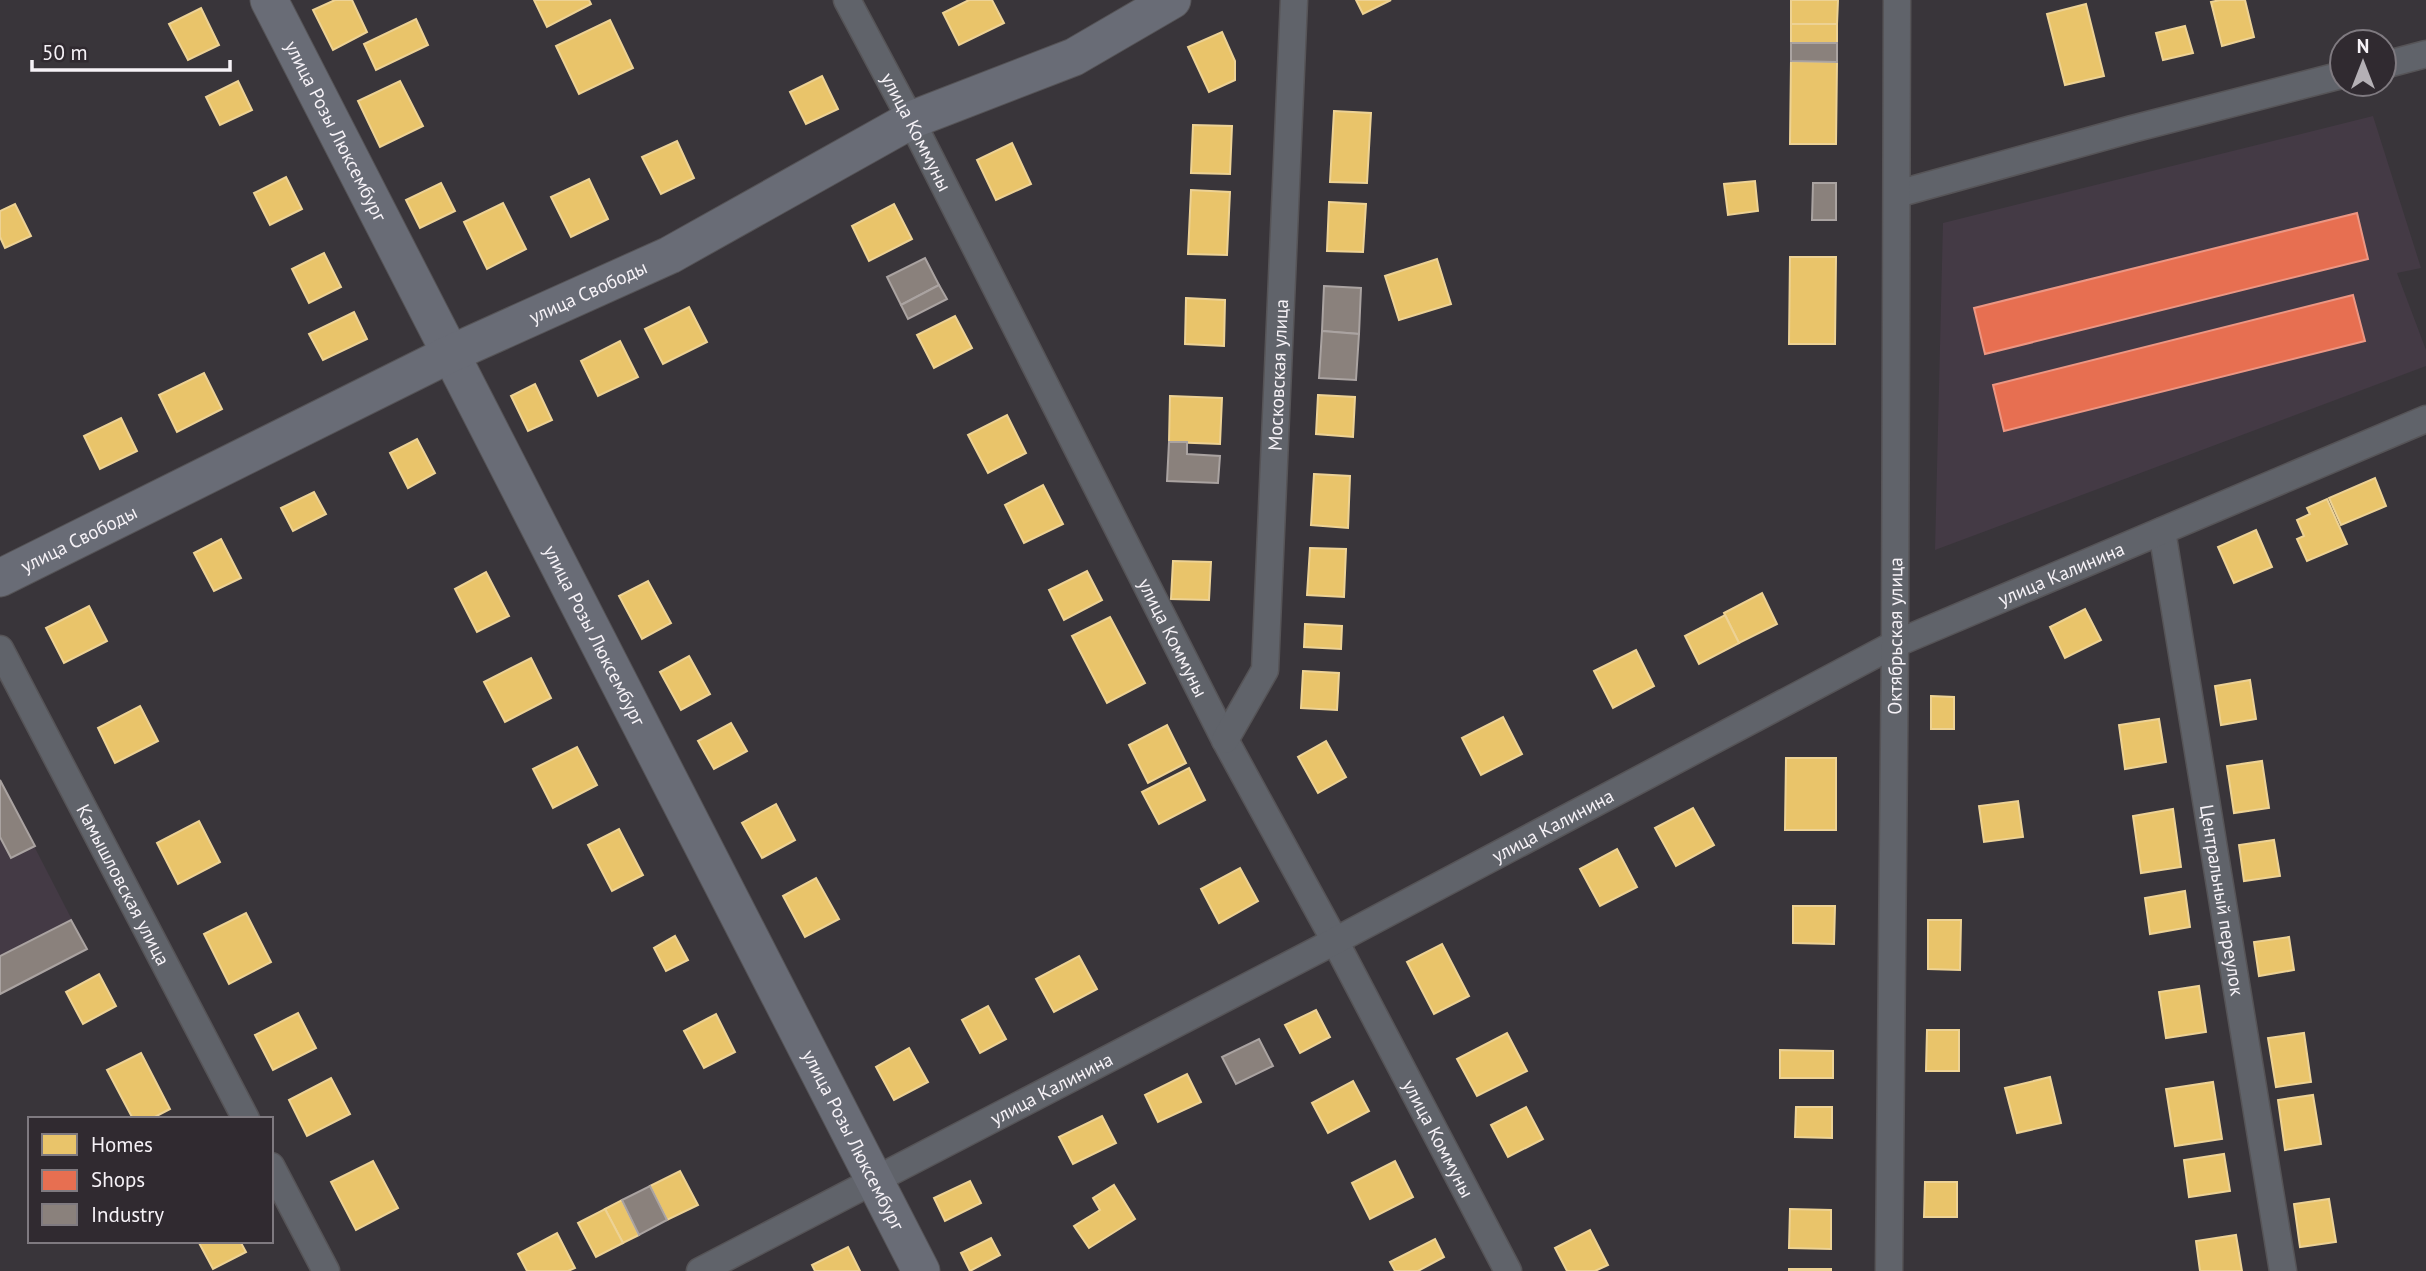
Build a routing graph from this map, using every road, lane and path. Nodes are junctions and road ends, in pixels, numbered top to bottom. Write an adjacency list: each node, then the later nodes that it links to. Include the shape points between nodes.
1 (269, 0): 11 (street, улица Розы Люксембург)
2 (847, 0): 9 (street, улица Коммуны)
3 (1172, 0): 9 (street, улица Свободы, via 1074,57)
4 (1294, 0): 17 (street, Московская улица, via 1265,670)
5 (1897, 0): 10 (street, Октябрьская улица)
6 (2426, 54): 7 (street)
7 (2398, 61)
8 (2328, 79): 10 (street)
9 (911, 120): 11 (street, улица Свободы, via 670,254); 17 (street, улица Коммуны)
10 (1897, 194): 15 (street, Октябрьская улица)
11 (450, 354): 14 (street, улица Свободы); 21 (street, улица Розы Люксембург)
12 (2426, 419): 13 (street, улица Калинина)
13 (2162, 531): 15 (street, улица Калинина); 27 (street, Центральный переулок)
14 (0, 578)
15 (1895, 644): 18 (street, улица Калинина); 26 (street, Октябрьская улица)
16 (0, 649): 19 (street, Камышловская улица)
17 (1225, 740): 18 (street, улица Коммуны)
18 (1335, 941): 21 (street, улица Калинина); 25 (street, улица Коммуны)
19 (245, 1117)
20 (273, 1170): 22 (street)
21 (874, 1179): 23 (street, улица Калинина); 24 (street, улица Розы Люксембург)
22 (326, 1271)
23 (700, 1271)
24 (920, 1271)
25 (1508, 1271)
26 (1889, 1271)
27 (2283, 1271)

